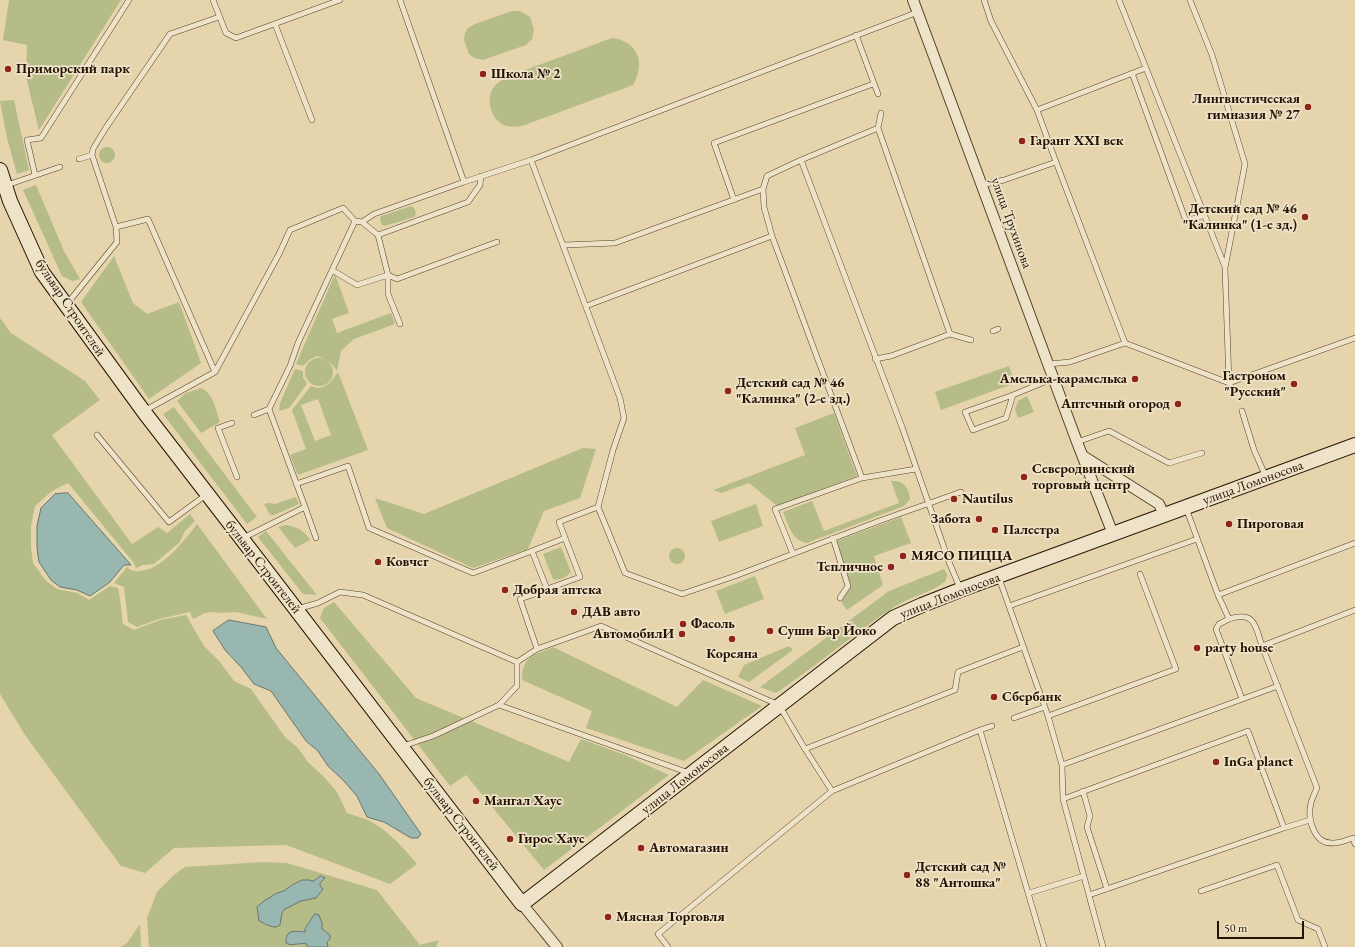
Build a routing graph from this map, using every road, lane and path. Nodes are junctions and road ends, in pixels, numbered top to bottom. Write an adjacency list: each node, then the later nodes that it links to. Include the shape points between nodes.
1 (129, 0): 27 (lane, via 41,138 27,140)
2 (213, 0): 9 (lane)
3 (340, 0): 10 (lane)
4 (400, 0): 29 (lane)
5 (984, 0): 16 (lane, via 991,21)
6 (1119, 0): 12 (lane)
7 (1190, 0): 42 (lane, via 1212,55 1245,164)
8 (916, 4): 11 (lane); 30 (street, улица Трухинова)
9 (219, 17): 10 (lane, via 226,33 236,38); 20 (lane, via 170,34 105,129)
10 (275, 24): 18 (lane)
11 (856, 35): 14 (lane); 22 (lane)
12 (1146, 68): 13 (lane); 34 (lane)
13 (1132, 73): 16 (lane); 34 (lane, via 1186,221)
14 (873, 84): 15 (lane); 33 (lane, via 714,143)
15 (878, 94)
16 (1037, 110): 24 (lane)
17 (881, 113): 19 (lane)
18 (312, 120)
19 (878, 128): 23 (lane); 48 (lane)
20 (92, 155): 21 (lane); 37 (lane)
21 (79, 159)
22 (531, 160): 28 (lane); 41 (lane)
23 (801, 160): 32 (lane, via 767,176); 52 (lane)
24 (1056, 162): 30 (lane); 51 (lane)
25 (60, 167): 27 (lane)
26 (0, 170): 31 (street, бульвар Строителей)
27 (35, 175): 31 (lane)
28 (481, 176): 29 (lane); 38 (lane, via 480,184 468,202)
29 (464, 182): 36 (lane, via 374,214)
30 (982, 185): 53 (street, улица Трухинова)
31 (5, 186): 45 (street, бульвар Строителей, via 42,272)
32 (763, 189): 33 (lane); 39 (lane, via 764,207)
33 (734, 200): 41 (lane, via 615,243)
34 (1205, 215): 42 (lane)
35 (355, 221): 36 (lane); 43 (lane); 54 (lane, via 343,208 290,230)
36 (362, 222): 38 (lane)
37 (116, 228): 45 (lane, via 117,242); 54 (lane, via 148,219)
38 (378, 236): 44 (lane)
39 (772, 236): 46 (lane); 72 (lane)
40 (498, 242): 44 (lane, via 397,279)
41 (564, 245): 46 (lane)
42 (1225, 268): 56 (lane)
43 (332, 270): 44 (lane, via 357,285); 59 (lane)
44 (388, 275): 47 (lane, via 388,294)
45 (66, 306): 61 (street, бульвар Строителей)
46 (586, 306): 78 (lane, via 620,398 624,418)
47 (400, 324)
48 (950, 334): 50 (lane); 52 (lane, via 891,356)
49 (1355, 338): 56 (lane)
50 (971, 340)
51 (1125, 343): 53 (lane, via 1070,362); 56 (lane)
52 (875, 359): 69 (lane)
53 (1049, 364): 55 (street, улица Трухинова)
54 (216, 372): 61 (lane)
55 (1054, 378): 58 (lane); 65 (street, улица Трухинова)
56 (1230, 383): 57 (lane)
57 (1233, 390)
58 (1013, 395): 58 (lane, via 965,412 973,430 1006,418)
59 (269, 409): 62 (lane); 73 (lane)
60 (1242, 411): 71 (lane, via 1254,450)
61 (144, 412): 75 (street, бульвар Строителей)
62 (254, 415)
63 (232, 423): 70 (lane, via 218,428)
64 (97, 435): 75 (lane, via 169,522)
65 (1078, 442): 67 (lane, via 1109,430 1169,463); 68 (street, улица Трухинова)
66 (1355, 445): 71 (street, улица Ломоносова)
67 (1202, 453)
68 (1083, 456): 80 (street, via 1159,504); 81 (street, улица Трухинова)
69 (916, 469): 72 (lane); 76 (lane)
70 (237, 477)
71 (1266, 477): 79 (street, улица Ломоносова)
72 (862, 478): 89 (lane, via 775,509)
73 (296, 484): 77 (lane); 88 (lane, via 348,466 369,528 473,573)
74 (961, 492): 76 (lane)
75 (206, 494): 85 (street, бульвар Строителей)
76 (928, 502): 84 (lane); 92 (lane)
77 (305, 507): 82 (lane); 85 (lane)
78 (598, 507): 83 (lane, via 559,522); 89 (lane, via 626,573 682,594)
79 (1186, 507): 80 (street, улица Ломоносова); 86 (lane)
80 (1164, 515): 81 (street, улица Ломоносова)
81 (1114, 534): 91 (street, улица Ломоносова)
82 (316, 538)
83 (565, 538): 88 (lane); 93 (lane, via 580,577)
84 (833, 538): 89 (lane); 95 (lane, via 848,586)
85 (242, 539): 97 (street, бульвар Строителей)
86 (1197, 539): 94 (lane); 96 (lane)
87 (1355, 544): 94 (lane)
88 (532, 551): 93 (lane)
89 (793, 554)
90 (1140, 574): 109 (lane, via 1176,669)
91 (999, 577): 92 (street, улица Ломоносова); 96 (lane)
92 (960, 590): 107 (street, улица Ломоносова, via 893,618)
93 (542, 591): 102 (lane, via 520,599)
94 (1218, 595): 99 (lane)
95 (840, 598)
96 (1009, 606): 101 (lane)
97 (296, 610): 103 (lane, via 340,592 363,595); 113 (street, бульвар Строителей)
98 (1355, 610): 100 (lane)
99 (1229, 619): 100 (lane, via 1240,615 1249,617); 105 (lane, via 1219,624 1216,629)
100 (1262, 646): 104 (lane)
101 (1023, 647): 108 (lane); 114 (lane, via 958,672 955,690)
102 (537, 649): 103 (lane); 107 (lane, via 601,626)
103 (517, 662): 106 (lane, via 517,686)
104 (1278, 686): 105 (lane); 120 (lane, via 1317,788 1311,801)
105 (1242, 699): 115 (lane)
106 (499, 705): 113 (lane, via 433,736); 116 (lane)
107 (779, 705): 114 (lane); 116 (street, улица Ломоносова)
108 (1045, 708): 109 (lane); 110 (lane)
109 (1048, 716): 115 (lane)
110 (1014, 718)
111 (992, 726): 112 (lane)
112 (980, 730): 117 (lane); 126 (lane)
113 (401, 747): 128 (street, бульвар Строителей)
114 (804, 749): 117 (lane)
115 (1062, 765): 119 (lane)
116 (692, 774): 128 (street, улица Ломоносова)
117 (832, 791): 130 (lane, via 658,934)
118 (1083, 791): 119 (lane); 121 (lane, via 1248,732); 124 (lane, via 1090,816 1087,827)
119 (1063, 799): 123 (lane)
120 (1310, 820): 121 (lane); 122 (lane, via 1316,834 1323,841 1334,844)
121 (1284, 828): 124 (lane)
122 (1354, 840)
123 (1084, 876): 126 (lane); 127 (lane)
124 (1107, 888): 127 (lane)
125 (1201, 891): 133 (lane, via 1277,865 1298,920 1318,929)
126 (1029, 893): 131 (lane)
127 (1089, 895): 132 (lane)
128 (522, 904): 129 (street, бульвар Строителей)
129 (557, 947)
130 (668, 947)
131 (1044, 947)
132 (1103, 947)
133 (1325, 947)

